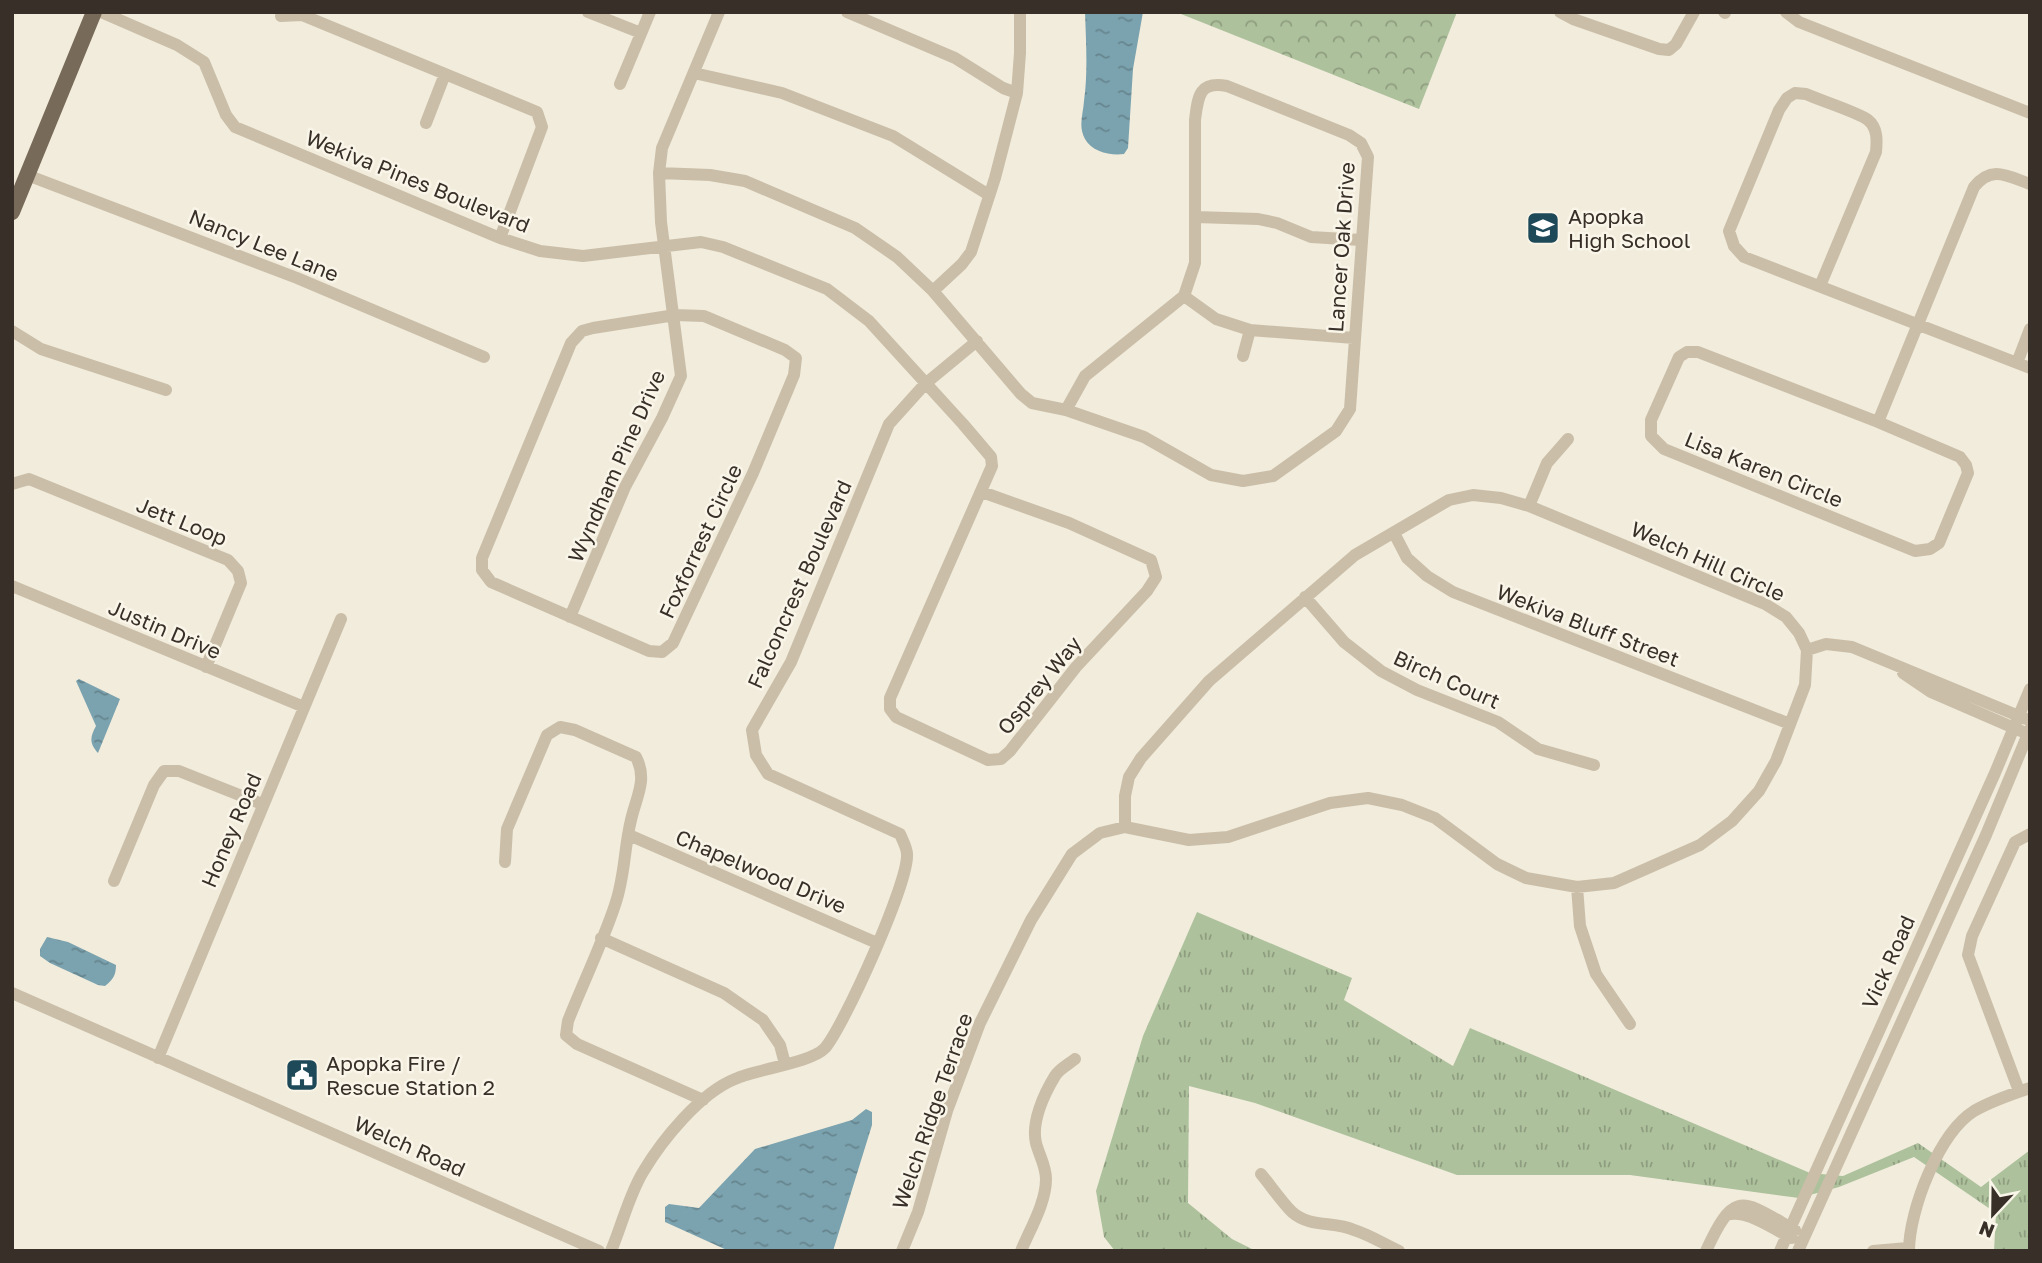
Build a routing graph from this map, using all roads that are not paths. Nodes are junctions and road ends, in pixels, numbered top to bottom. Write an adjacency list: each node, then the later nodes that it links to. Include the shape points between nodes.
1 (94, 12): 21 (main road)
2 (101, 12): 26 (street, Wekiva Pines Boulevard, via 177,45 204,62 235,127)
3 (588, 12): 13 (street)
4 (650, 12): 13 (street)
5 (719, 12): 14 (street, Wyndham Pine Drive)
6 (847, 12): 12 (street)
7 (1020, 12): 17 (street)
8 (1560, 12): 9 (street, via 1669,50)
9 (1694, 12)
10 (1786, 12): 18 (street, via 1798,22)
11 (281, 16): 15 (street, via 302,15)
12 (874, 17): 17 (street)
13 (641, 33): 16 (street)
14 (694, 73): 20 (street, Wyndham Pine Drive, via 662,149); 23 (street, via 782,93 893,136)
15 (445, 74): 19 (street); 26 (street, via 537,112 540,118 542,127)
16 (620, 84)
17 (1017, 93): 23 (street)
18 (2030, 113)
19 (426, 123)
20 (659, 173): 28 (street, Wyndham Pine Drive); 30 (street, Lancer Oak Drive, via 745,181 790,200 855,228 897,257)
21 (27, 175): 24 (main road); 40 (street, Nancy Lee Lane, via 297,278)
22 (2030, 184): 33 (street, via 1991,173 1974,187)
23 (989, 195): 30 (street, via 971,251)
24 (12, 212)
25 (1196, 216): 27 (street, via 1258,219 1311,237); 27 (street, Lancer Oak Drive, via 1195,120 1204,87 1213,83 1361,143 1368,157); 31 (street, Lancer Oak Drive, via 1195,263)
26 (500, 238): 28 (street, Wekiva Pines Boulevard, via 540,251 583,256)
27 (1361, 240): 37 (street, Lancer Oak Drive)
28 (665, 245): 32 (street, Wyndham Pine Drive); 43 (street, Wekiva Pines Boulevard, via 701,242 723,247 827,289 869,321)
29 (1820, 286): 29 (street, via 1744,257 1729,231 1779,110 1795,93 1869,120 1876,132 1876,152); 33 (street)
30 (933, 291): 38 (street, Lancer Oak Drive)
31 (1184, 296): 35 (street, via 1216,319); 45 (street, via 1085,376)
32 (675, 314): 55 (street, Wyndham Pine Drive, via 681,376 625,487); 55 (street, Foxforrest Circle, via 593,328 571,342 482,558 482,570 491,582); 55 (street, Foxforrest Circle, via 704,316 785,350 796,358 794,375 673,643 662,652 649,652)
33 (1918, 325): 41 (street); 46 (street)
34 (2030, 329): 41 (street)
35 (1250, 330): 37 (street); 39 (street)
36 (12, 331): 44 (street, via 41,349)
37 (1354, 338): 45 (street, Lancer Oak Drive, via 1350,409 1336,431 1273,476 1243,481 1211,475 1144,437)
38 (977, 341): 43 (street, Falconcrest Boulevard); 45 (street, Lancer Oak Drive, via 1032,403)
39 (1244, 356)
40 (484, 357)
41 (2017, 363): 42 (street)
42 (2030, 368)
43 (925, 384): 47 (street, Wekiva Pines Boulevard); 72 (street, Falconcrest Boulevard, via 889,424 791,662 752,730 756,755 768,774 900,834 907,853 897,898)
44 (166, 390)
45 (1066, 410)
46 (1878, 422): 46 (street, Lisa Karen Circle, via 1960,457 1966,465 1968,473 1939,543 1930,549 1915,551 1664,449 1651,436 1651,420 1679,357 1687,352 1698,352)
47 (963, 424): 50 (street, Osprey Way, via 990,457 992,466)
48 (1568, 439): 51 (street, via 1546,463)
49 (12, 484): 58 (street, Jett Loop, via 29,479 228,560 241,583)
50 (982, 492): 50 (street, Osprey Way, via 890,698 890,709 896,718 988,760 1001,759 1010,751 1076,667 1157,577 1152,559)
51 (1529, 506): 52 (street, Welch Hill Circle, via 1473,495 1449,500); 57 (street, Welch Hill Circle, via 1765,604 1786,617)
52 (1394, 533): 54 (street, Welch Hill Circle, via 1355,555); 61 (street, Wekiva Bluff Street, via 1407,558 1453,592)
53 (12, 586): 58 (street, Justin Drive)
54 (1305, 597): 63 (street, Birch Court, via 1344,642 1381,671 1498,722 1538,749); 65 (street, Welch Hill Circle, via 1209,681 1141,758 1129,777)
55 (570, 617)
56 (341, 619): 60 (street, Honey Road)
57 (1807, 650): 61 (street, via 1805,685); 62 (street, via 1826,644 1852,647 1931,692)
58 (206, 667): 60 (street, Justin Drive)
59 (2030, 689): 62 (street, Vick Road)
60 (304, 707): 64 (street, Honey Road)
61 (1790, 724): 70 (street, via 1759,791 1732,821 1700,845 1614,883)
62 (2024, 726): 81 (street, Vick Road); 82 (street, Vick Road, via 1986,835)
63 (1594, 765)
64 (262, 804): 69 (street, via 179,771 164,771); 75 (street, Honey Road)
65 (1125, 827): 70 (street, via 1189,840 1228,837 1330,803 1368,798 1435,818 1497,864 1526,878); 86 (street, Welch Ridge Terrace, via 1100,833 1072,854 1031,920 980,1023)
66 (2030, 834): 78 (street, via 2015,842 1972,936 1968,955)
67 (629, 835): 68 (street, via 642,783 642,767 636,757 560,727 547,735 507,829); 71 (street, via 615,905); 72 (street, Chapelwood Drive)
68 (505, 862)
69 (114, 881)
70 (1577, 887): 74 (street, via 1580,926 1596,974)
71 (601, 938): 77 (street, via 744,1006 763,1020 780,1045); 79 (street, via 566,1035)
72 (877, 943): 77 (street, Falconcrest Boulevard, via 824,1049 810,1059)
73 (12, 993): 75 (street, Welch Road)
74 (1630, 1024)
75 (158, 1058): 84 (street, Welch Road)
76 (1075, 1059): 87 (street, via 1056,1074 1038,1114 1034,1130 1046,1181)
77 (785, 1063): 79 (street, Falconcrest Boulevard, via 734,1079)
78 (2024, 1090): 83 (street, via 1973,1112 1945,1144 1914,1209)
79 (703, 1100): 85 (street, Falconcrest Boulevard, via 665,1140 642,1174)
80 (1261, 1174): 88 (street, via 1292,1212 1305,1220 1337,1224)
81 (1788, 1231): 82 (street); 89 (street, via 1781,1220 1741,1205 1725,1215); 90 (street, Vick Road)
82 (1801, 1243)
83 (1909, 1249): 91 (street)
84 (599, 1251)
85 (611, 1251)
86 (902, 1251)
87 (1021, 1251)
88 (1399, 1251)
89 (1706, 1251)
90 (1780, 1251)
91 (1873, 1251)

